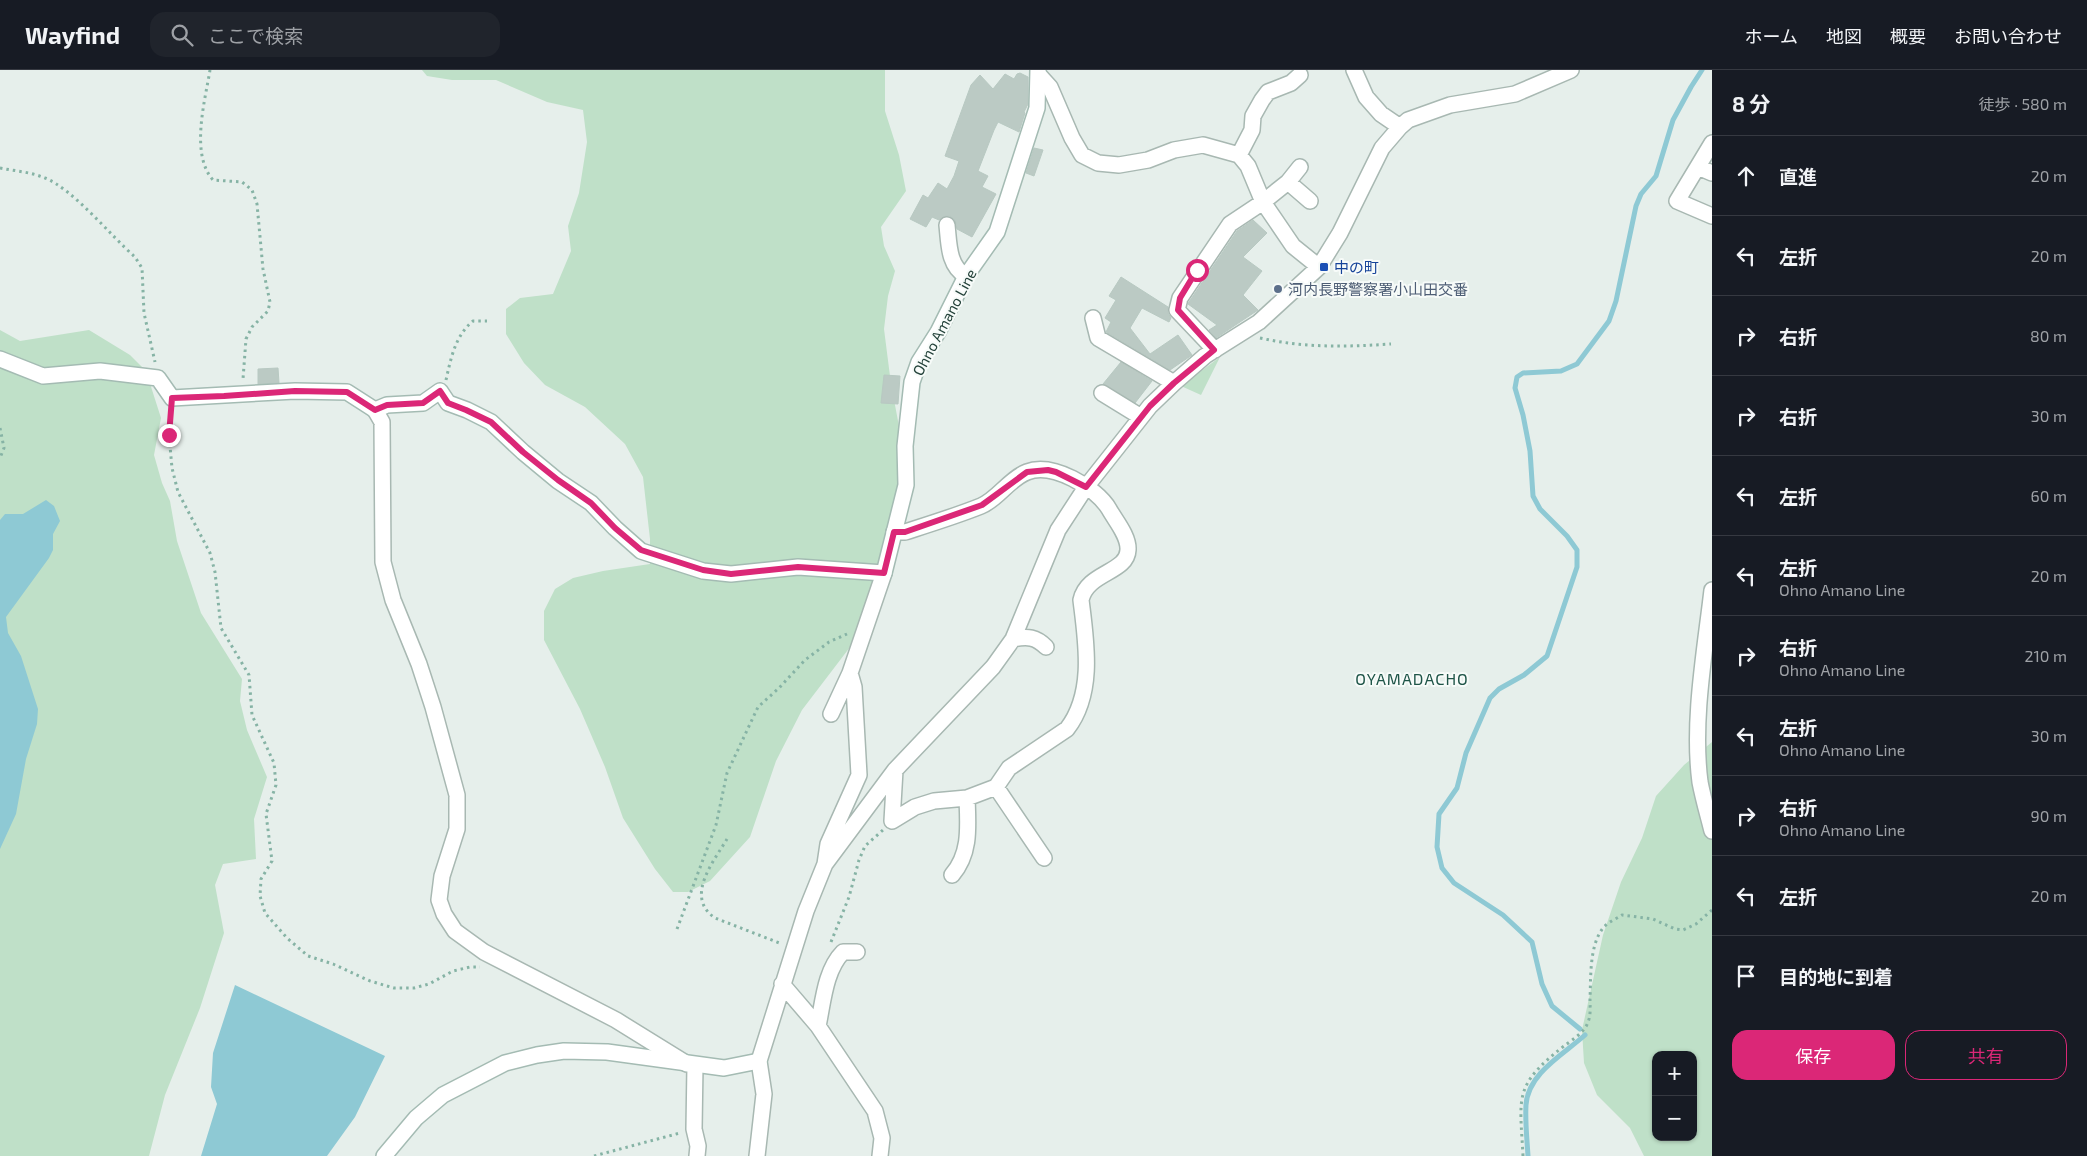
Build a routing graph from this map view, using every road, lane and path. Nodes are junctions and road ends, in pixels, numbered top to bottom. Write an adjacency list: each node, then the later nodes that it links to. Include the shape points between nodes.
1 (210, 70): 29 (path, via 201,127 201,150 213,180 242,182 252,190 257,204 263,269 270,302 268,311 252,327 246,339)
2 (1354, 70): 6 (street, via 1366,97)
3 (1571, 70): 6 (street, via 1515,94 1450,105 1408,120)
4 (1038, 73): 8 (street, via 1050,87 1082,155 1098,163 1120,165 1202,145); 18 (street, Ohno Amano Line, via 1037,108 998,232)
5 (1300, 75): 8 (street, via 1291,83 1268,92 1253,116 1252,130)
6 (1400, 127): 17 (street, via 1382,148 1340,234)
7 (1712, 143): 11 (street)
8 (1239, 155): 14 (street, via 1248,166)
9 (1300, 167): 12 (street)
10 (0, 168): 25 (path, via 47,178 71,195 135,257 142,268 144,313)
11 (1705, 170): 15 (street, via 1677,201)
12 (1288, 182): 13 (street); 14 (street)
13 (1310, 201)
14 (1263, 202): 17 (street, via 1293,246); 23 (street, via 1230,224 1180,298 1178,310)
15 (1712, 216)
16 (947, 225): 18 (street, via 950,256)
17 (1319, 267): 21 (street)
18 (966, 276): 36 (street, Ohno Amano Line, via 919,362 912,382 906,485)
19 (1093, 318): 26 (street, via 1098,338)
20 (487, 321): 27 (path, via 473,321 464,328)
21 (1240, 334): 22 (path, via 1286,344 1342,348); 23 (street)
22 (1391, 344)
23 (1214, 350): 26 (street)
24 (0, 359): 25 (street, via 43,376 100,371)
25 (158, 378): 30 (street)
26 (1174, 383): 32 (street)
27 (440, 391): 31 (street, via 423,403 387,405); 37 (street, via 448,403 491,422 544,469 591,503 641,550 703,570 731,574 798,567)
28 (1102, 393): 32 (street)
29 (241, 394): 30 (street); 31 (street, via 347,392)
30 (172, 398): 58 (path, via 169,435 178,492 210,553 216,572 221,628 249,675 252,715 274,763 276,785 266,814 272,861 261,879 260,896 265,913 308,956 394,988 429,984 453,971 470,967)
31 (375, 410): 62 (street, via 382,422 383,562 393,600 433,707 456,795 457,829 442,876 439,900 444,914 455,931 484,952 616,1020)
32 (1141, 417): 35 (street)
33 (0, 428): 34 (path, via 4,448)
34 (0, 458)
35 (1086, 487): 36 (street, via 1056,472 1027,472 982,505 905,532); 40 (street, via 1058,530); 45 (street, via 1105,502 1126,540 1128,550 1122,563 1092,581 1082,593 1081,600 1095,651 1073,722 1067,730 1009,768)
36 (894, 532): 37 (street, Ohno Amano Line)
37 (884, 573): 39 (street, Ohno Amano Line)
38 (1712, 590): 48 (street, via 1701,668 1699,736 1700,782)
39 (862, 634): 42 (street, Ohno Amano Line); 54 (path, via 846,634 829,642 805,660 758,707 725,780 716,826)
40 (1013, 639): 41 (street, via 1032,637); 44 (street, via 993,667)
41 (1046, 647)
42 (850, 673): 43 (street, Ohno Amano Line); 51 (street, via 854,687 859,775 828,844)
43 (831, 714)
44 (895, 770): 47 (street); 51 (street)
45 (996, 787): 46 (street); 50 (street)
46 (967, 798): 47 (street, via 916,806); 52 (street, via 966,847 961,863)
47 (892, 821): 55 (path, via 865,846)
48 (1712, 831)
49 (727, 839): 56 (path, via 703,879 701,890 708,914)
50 (1044, 858)
51 (825, 864): 56 (street)
52 (952, 875)
53 (1712, 910): 69 (path, via 1683,930 1653,919 1622,915 1603,929 1593,964 1588,1024 1544,1062 1525,1086 1520,1106)
54 (677, 929)
55 (830, 945)
56 (794, 949): 59 (street)
57 (857, 952): 60 (street, via 843,952 837,958 830,973)
58 (488, 968)
59 (782, 984): 60 (street); 61 (street)
60 (818, 1026): 68 (street, via 874,1111 882,1138)
61 (759, 1061): 62 (street, via 724,1068); 67 (street, via 764,1094)
62 (692, 1065): 63 (street); 64 (street, via 607,1052 564,1051 505,1063 443,1095 416,1118)
63 (694, 1129): 65 (path); 66 (street)
64 (384, 1156)
65 (594, 1156)
66 (697, 1156)
67 (757, 1156)
68 (880, 1156)
69 (1523, 1156)

